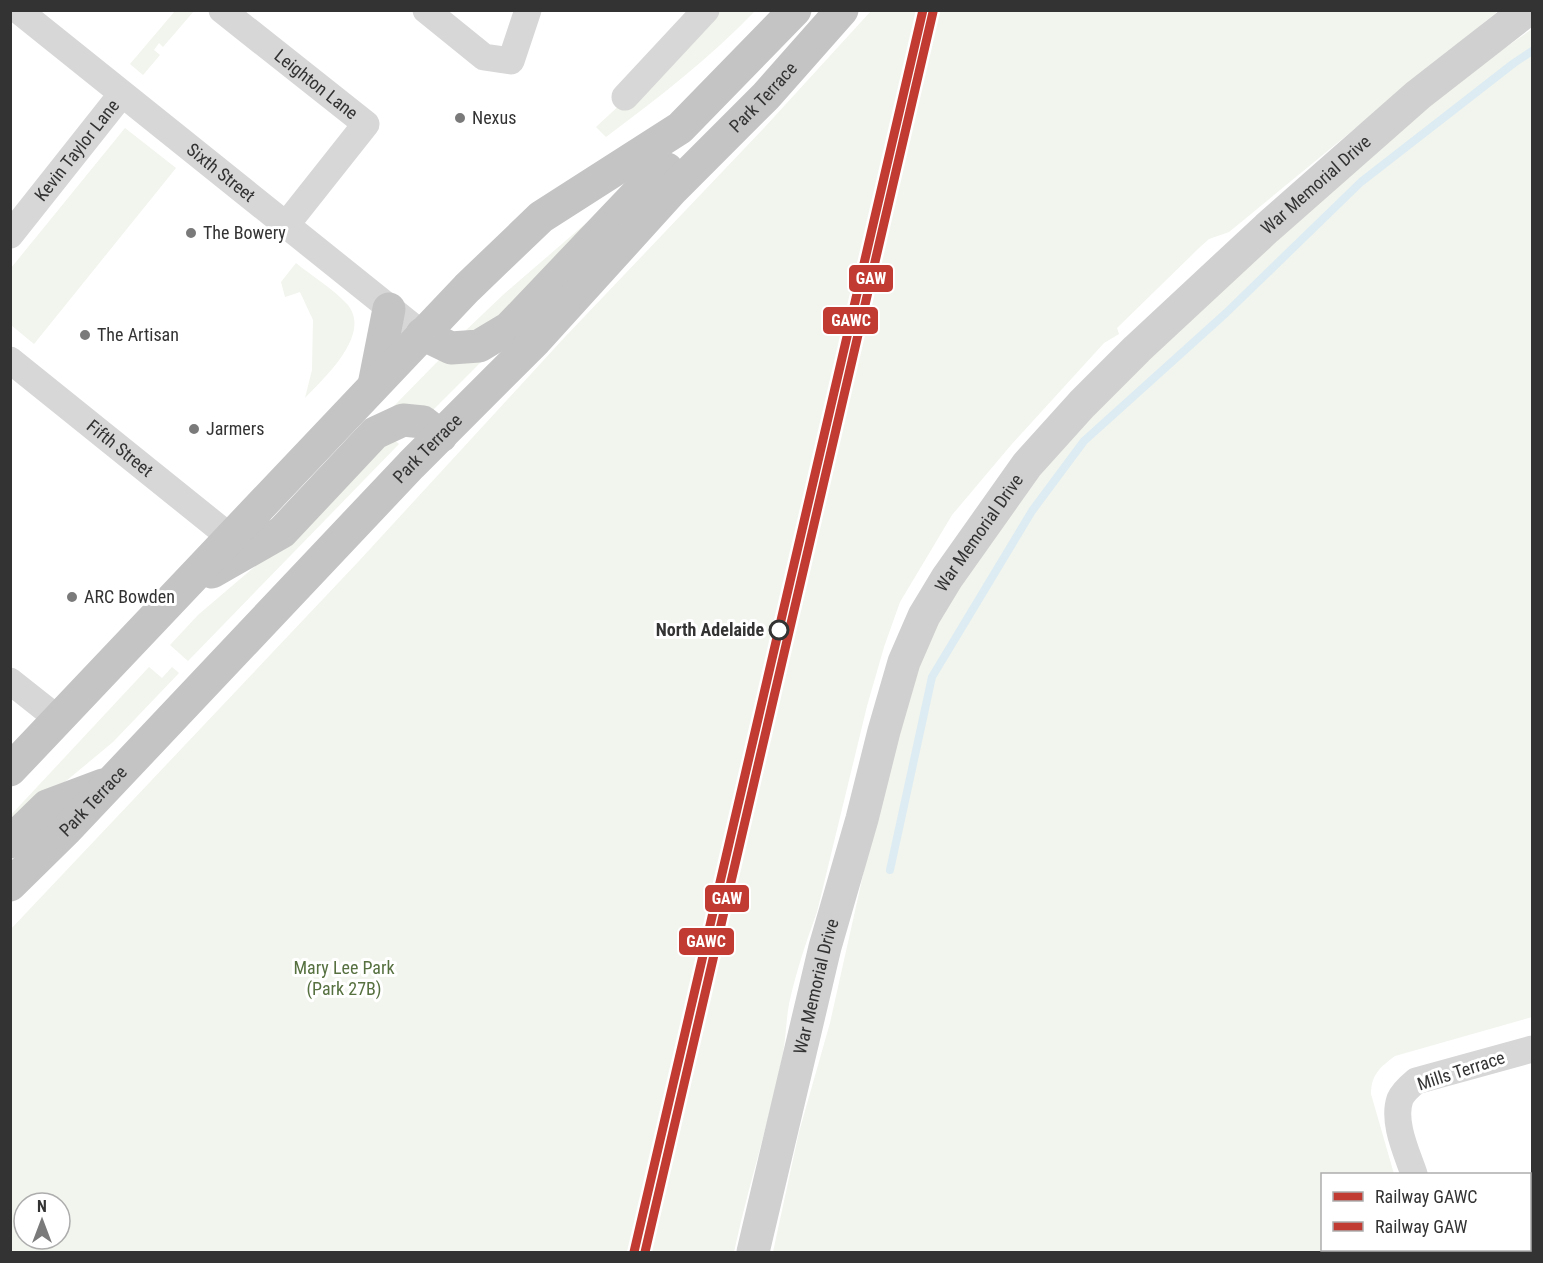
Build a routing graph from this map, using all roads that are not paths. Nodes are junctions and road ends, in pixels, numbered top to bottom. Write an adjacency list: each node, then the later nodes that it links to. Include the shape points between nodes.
1 (18, 10): 9 (street, Sixth Street)
2 (222, 10): 12 (street, Leighton Lane, via 366,124)
3 (426, 10): 4 (street, via 484,57 512,62)
4 (528, 10)
5 (706, 10): 10 (street)
6 (842, 10): 11 (highway, Park Terrace)
7 (1527, 10): 31 (street, War Memorial Drive, via 1418,95 1137,349 1027,465 947,578 924,616 904,662 884,731 825,947)
8 (788, 18): 15 (highway, Park Terrace, via 680,128 541,217)
9 (121, 95): 12 (street, Sixth Street); 13 (street, Kevin Taylor Lane)
10 (625, 97)
11 (726, 136): 15 (highway, via 653,177 510,328 479,346 460,348 451,348); 18 (highway, Park Terrace)
12 (286, 225): 14 (street, Sixth Street)
13 (10, 235)
14 (389, 309): 15 (street, Sixth Street); 17 (highway)
15 (422, 334): 17 (highway, Park Terrace)
16 (10, 360): 19 (street, Fifth Street)
17 (374, 385): 19 (highway, Park Terrace)
18 (441, 436): 20 (highway, via 423,422 403,420 375,433 282,532); 24 (highway, Park Terrace)
19 (230, 537): 20 (highway, Park Terrace)
20 (181, 589): 22 (highway, Park Terrace)
21 (10, 681): 22 (street)
22 (58, 719): 23 (highway, Park Terrace)
23 (10, 770)
24 (110, 782): 25 (highway, Park Terrace); 26 (highway, via 47,806)
25 (67, 829): 27 (highway, Park Terrace); 28 (highway, via 26,888)
26 (10, 842)
27 (10, 885)
28 (10, 904)
29 (1533, 1049): 30 (street, Mills Terrace, via 1416,1081 1407,1089 1400,1098 1398,1118)
30 (1414, 1173)
31 (753, 1252)

